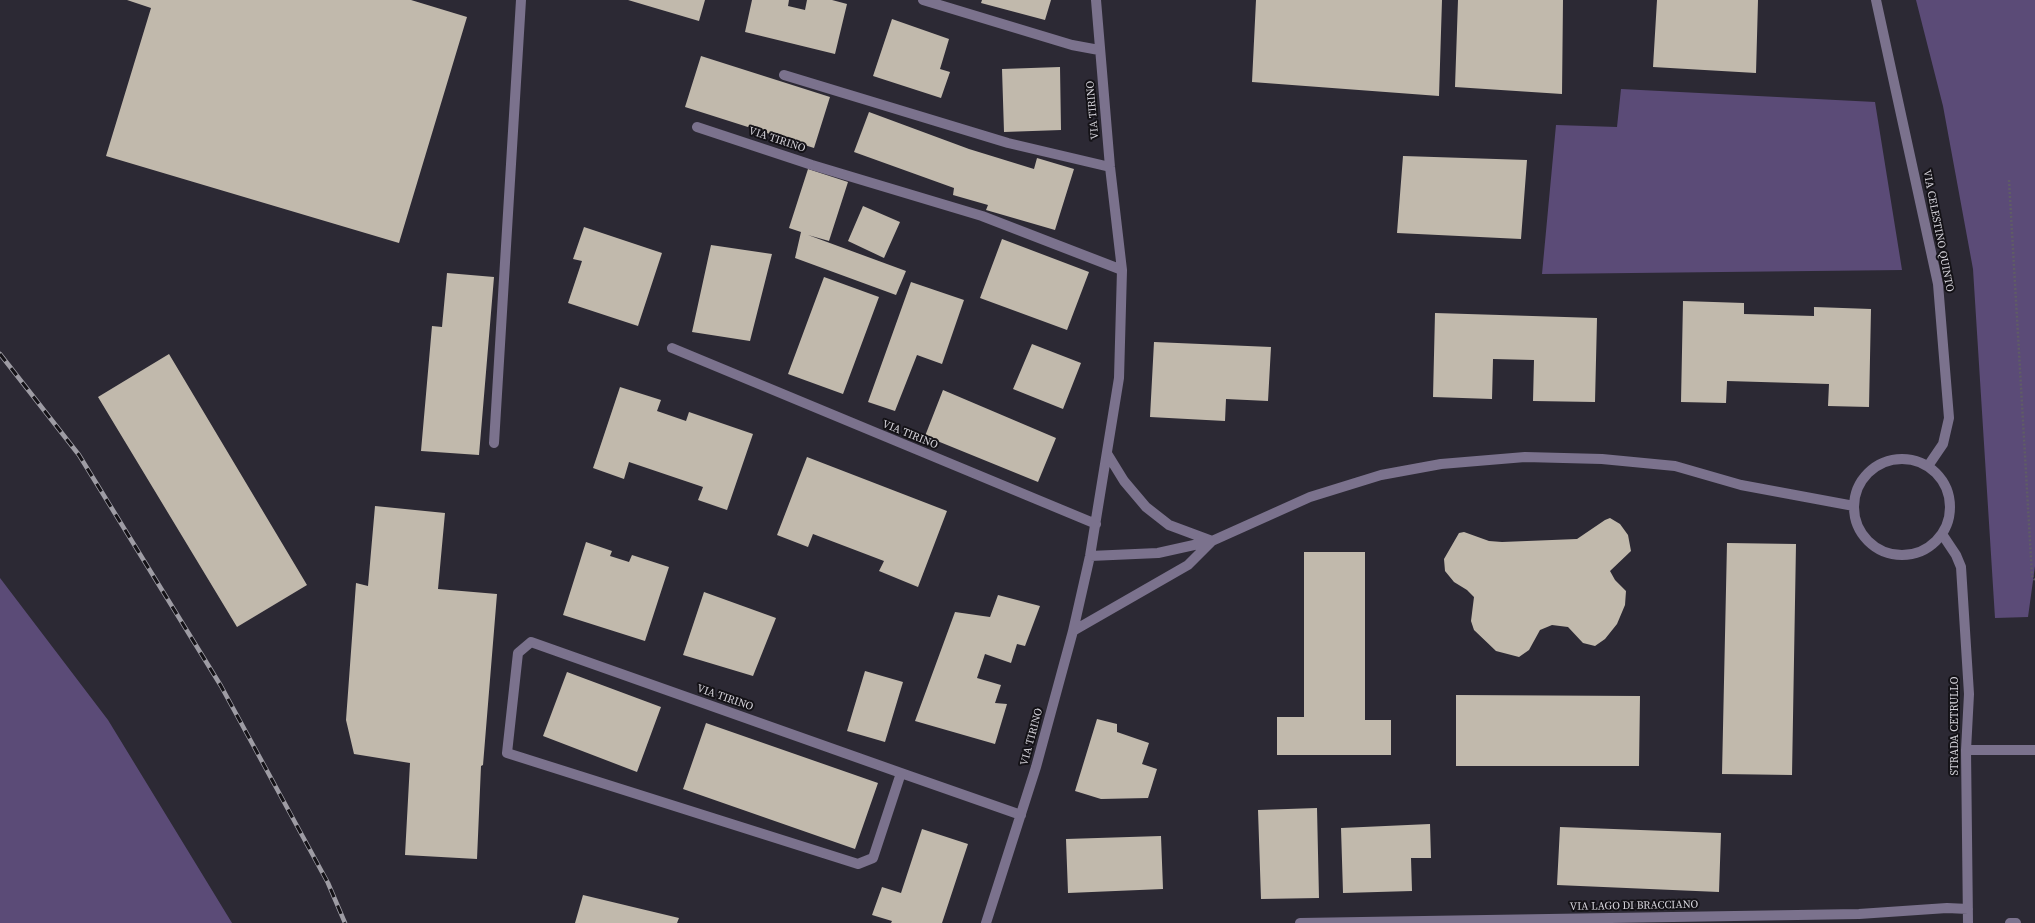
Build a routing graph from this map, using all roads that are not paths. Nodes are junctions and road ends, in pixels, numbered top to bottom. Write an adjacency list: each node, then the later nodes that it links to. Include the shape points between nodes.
1 (521, 0): 11 (street)
2 (923, 0): 5 (street, via 1072,45)
3 (1096, 0): 5 (street, VIA TIRINO)
4 (1876, 0): 13 (street, VIA CELESTINO QUINTO, via 1938,284 1950,418 1943,444)
5 (1100, 50): 8 (street, VIA TIRINO)
6 (784, 75): 8 (street, via 1008,143)
7 (696, 126): 9 (street, VIA TIRINO, via 812,165 982,216)
8 (1110, 167): 9 (street, VIA TIRINO)
9 (1122, 270): 12 (street, VIA TIRINO, via 1119,378)
10 (672, 348): 15 (street, VIA TIRINO)
11 (494, 443)
12 (1108, 455): 15 (street, VIA TIRINO); 17 (street, via 1124,481 1146,507 1169,525)
13 (1928, 466): 14 (street, via 1906,458 1890,460 1874,467 1860,484); 16 (street, via 1936,472 1948,491 1950,513)
14 (1854, 506): 16 (street, via 1855,518 1866,539 1886,552 1907,555 1917,553 1927,548); 17 (street, via 1741,485 1675,466 1602,458 1525,457 1441,464 1381,475 1310,497)
15 (1096, 524): 18 (street, VIA TIRINO)
16 (1942, 534): 20 (street, STRADA CETRULLO, via 1961,567 1969,694)
17 (1212, 541): 18 (street, via 1158,554); 19 (street, via 1188,566)
18 (1090, 556): 19 (street, VIA TIRINO)
19 (1073, 631): 23 (street, VIA TIRINO, via 1036,767)
20 (1966, 750): 21 (street); 24 (street, STRADA CETRULLO)
21 (2035, 750)
22 (901, 773): 22 (street, VIA TIRINO, via 531,642 518,653 507,753 858,864 873,858); 23 (street, VIA TIRINO)
23 (1020, 815): 25 (street, VIA TIRINO)
24 (1968, 909): 26 (street, VIA LAGO DI BRACCIANO, via 1851,914); 27 (street, STRADA CETRULLO)
25 (986, 923)
26 (1300, 923)
27 (1968, 923)
28 (2010, 923): 29 (street)
29 (2016, 923)

